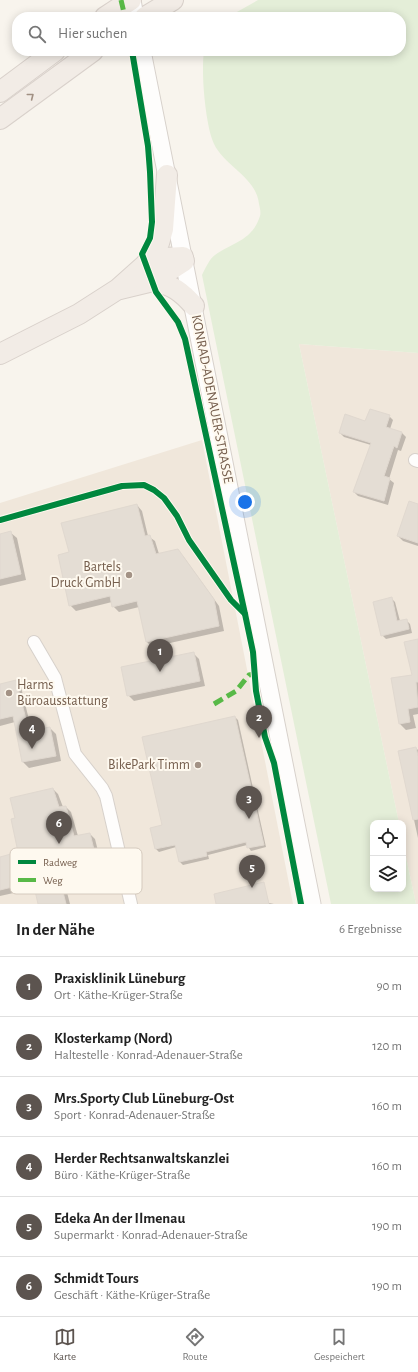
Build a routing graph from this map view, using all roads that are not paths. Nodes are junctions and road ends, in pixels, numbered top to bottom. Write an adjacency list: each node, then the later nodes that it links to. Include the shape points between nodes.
1 (132, 0): 3 (highway); 4 (main road)
2 (173, 0): 5 (highway)
3 (113, 12)
4 (134, 12)
5 (153, 12)
6 (48, 56): 9 (highway)
7 (86, 56): 10 (highway, one-way to 7)
8 (143, 56): 11 (main road, KONRAD-ADENAUER-STRASSE)
9 (0, 92)
10 (0, 119)
11 (167, 175): 12 (main road, KONRAD-ADENAUER-STRASSE); 13 (highway, via 163,229)
12 (184, 259): 13 (highway, via 165,258); 14 (main road, KONRAD-ADENAUER-STRASSE)
13 (150, 273): 14 (highway, via 176,288); 15 (highway)
14 (194, 306): 22 (main road, KONRAD-ADENAUER-STRASSE)
15 (41, 334): 16 (highway); 17 (highway)
16 (0, 342)
17 (0, 354)
18 (34, 642): 19 (street, via 55,678 75,754 106,796)
19 (118, 848)
20 (129, 894): 21 (street)
21 (131, 904)
22 (312, 904)

